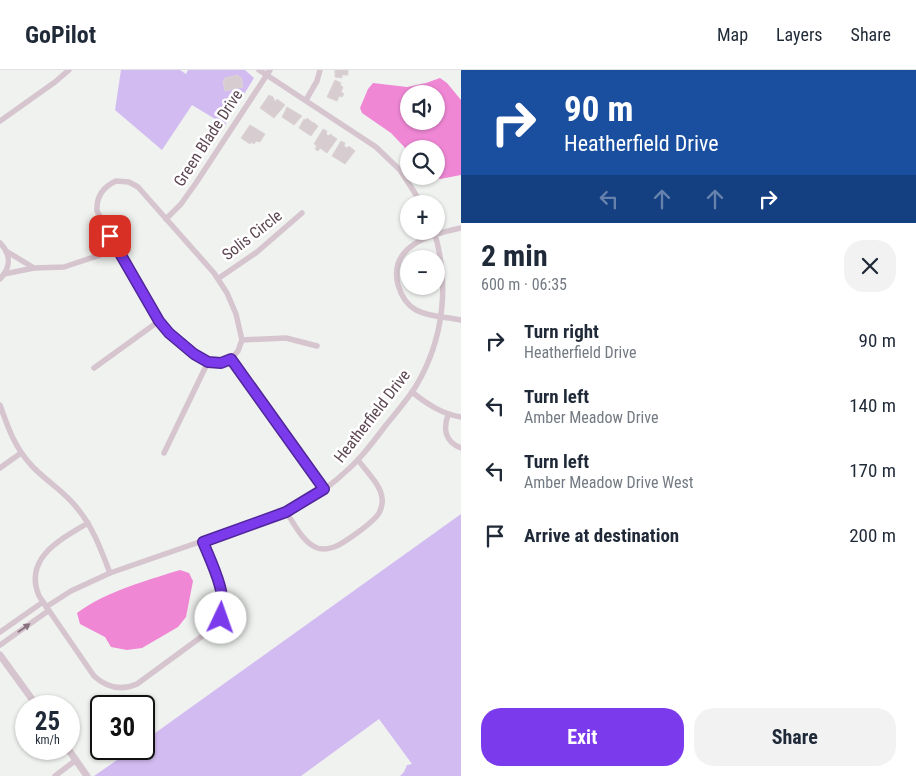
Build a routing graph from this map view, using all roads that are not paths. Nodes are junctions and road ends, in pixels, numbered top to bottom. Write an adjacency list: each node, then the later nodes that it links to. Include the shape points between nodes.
1 (69, 70): 6 (street)
2 (259, 70): 4 (street)
3 (320, 70): 5 (street)
4 (268, 72): 5 (street); 9 (street, Green Blade Drive, via 196,184)
5 (306, 100): 7 (street, via 380,150 404,175)
6 (0, 121)
7 (416, 195)
8 (302, 213): 19 (street, Solis Circle, via 256,252)
9 (166, 219): 15 (street, via 134,184 120,181 106,186 98,197 97,211); 19 (street)
10 (461, 228): 11 (street)
11 (445, 231)
12 (421, 240): 20 (street, via 406,251 399,265 397,282 411,307 424,314)
13 (437, 240): 20 (street, Heatherfield Drive, via 443,278)
14 (0, 243): 16 (street)
15 (118, 249): 17 (street, via 64,267); 22 (street)
16 (6, 251): 17 (street); 18 (street, via 9,264)
17 (34, 268): 18 (street)
18 (2, 276)
19 (218, 278): 23 (street, via 231,300)
20 (441, 317): 21 (street); 28 (street, Heatherfield Drive, via 432,352)
21 (461, 320)
22 (159, 321): 26 (street, via 178,341); 27 (street)
23 (242, 340): 24 (street, via 286,338); 25 (street)
24 (317, 346)
25 (231, 359): 26 (street, via 221,363); 37 (street)
26 (208, 362): 33 (street)
27 (94, 368)
28 (412, 392): 30 (street); 35 (street, Heatherfield Drive)
29 (0, 405): 34 (street)
30 (448, 415): 31 (street); 32 (street, via 446,433 453,444)
31 (461, 418)
32 (461, 448)
33 (164, 452)
34 (21, 453): 36 (street); 39 (street, via 72,501)
35 (358, 460): 37 (street, Heatherfield Drive); 38 (street, via 379,488 383,500 374,520 335,547 319,549 305,540)
36 (0, 468)
37 (324, 489): 38 (street, Heatherfield Drive)
38 (286, 512): 40 (street, Heatherfield Drive)
39 (88, 523): 41 (street); 42 (street, via 51,547 38,563 36,590)
40 (203, 542): 41 (street, Heatherfield Drive); 42 (street, via 221,592 221,618 205,635 128,688 116,688 99,681)
41 (110, 573): 42 (street, Heatherfield Drive)
42 (45, 607): 43 (street, Heatherfield Drive); 44 (street, Heatherfield Drive, one-way to 42)
43 (0, 632)
44 (0, 645)
45 (0, 654): 46 (street)
46 (29, 695)
47 (76, 760): 48 (street); 49 (street)
48 (55, 776)
49 (87, 776)

